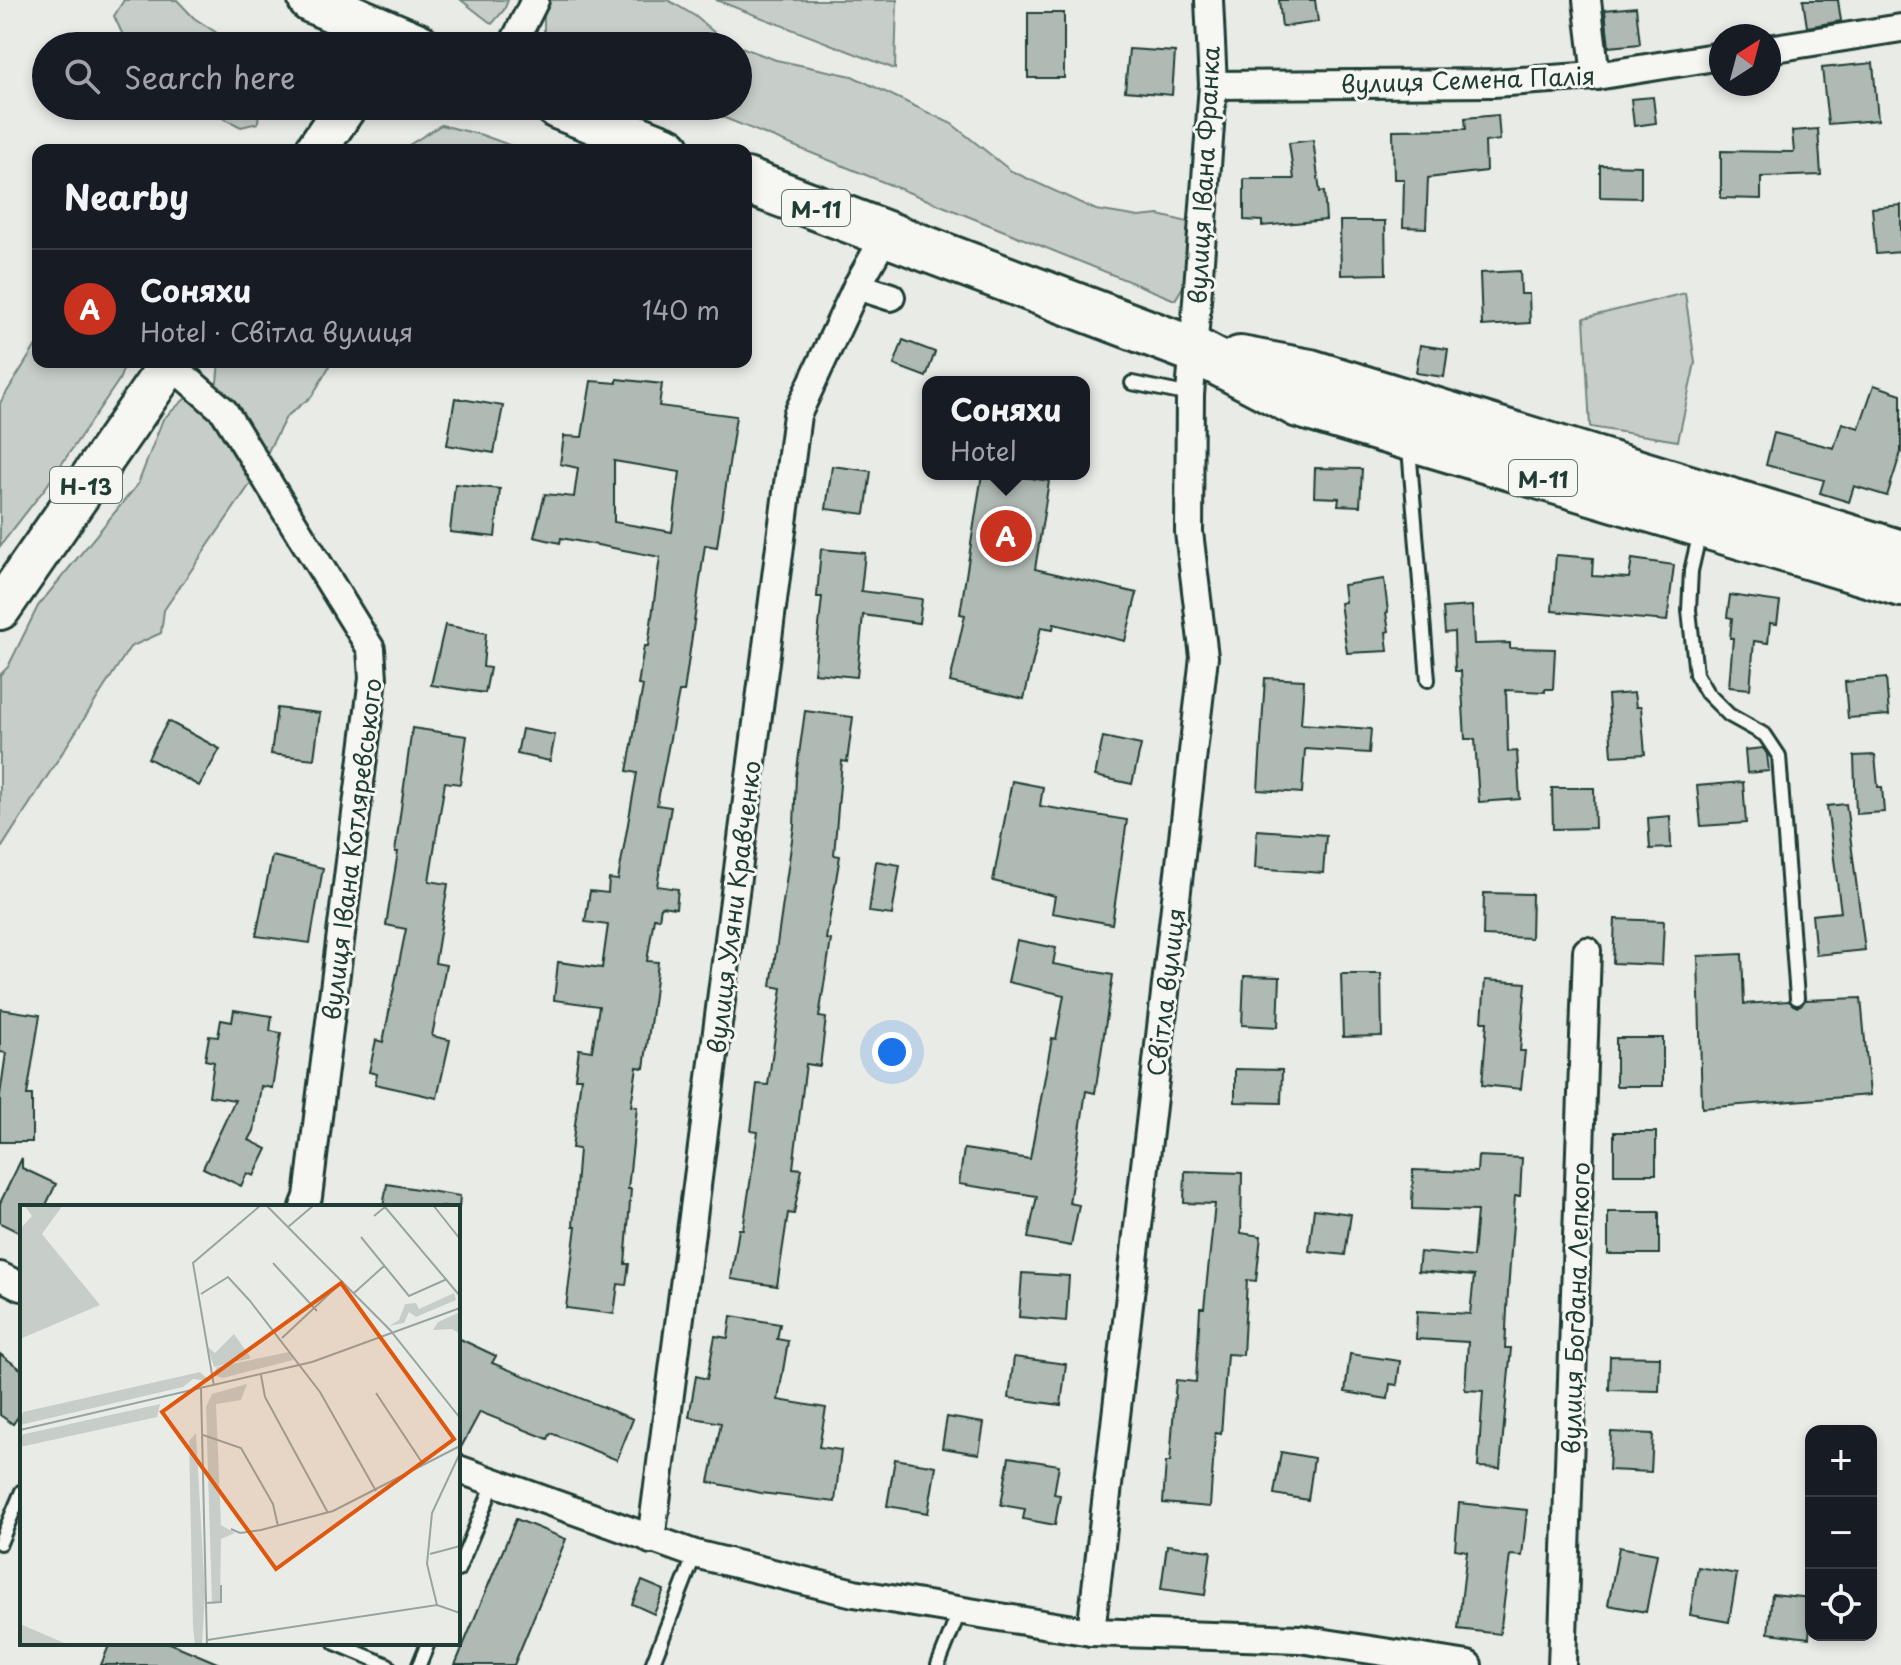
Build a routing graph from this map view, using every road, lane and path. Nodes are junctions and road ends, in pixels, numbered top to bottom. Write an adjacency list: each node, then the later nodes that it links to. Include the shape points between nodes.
1 (311, 0): 6 (highway)
2 (535, 0): 7 (street)
3 (1209, 0): 11 (street, вулиця Івана Франка)
4 (1587, 0): 10 (street)
5 (1901, 28): 8 (street)
6 (377, 32)
7 (519, 32)
8 (1781, 47)
9 (1709, 58): 10 (street, вулиця Семена Палія)
10 (1596, 76): 11 (street, вулиця Семена Палія, via 1493,83)
11 (1213, 85): 20 (street, вулиця Івана Франка)
12 (336, 120): 14 (main road)
13 (592, 120): 15 (highway)
14 (320, 144)
15 (653, 144)
16 (752, 183): 17 (highway, М-11)
17 (886, 235): 18 (street, вулиця Уляни Кравченко); 20 (highway, М-11)
18 (857, 286): 19 (street); 40 (street, вулиця Уляни Кравченко, via 797,415)
19 (891, 297)
20 (1194, 350): 24 (street, Світла вулиця); 25 (highway, М-11, via 1299,405); 27 (highway, М-11, via 1310,372)
21 (168, 368): 29 (main road, Н-13)
22 (177, 368): 33 (street, вулиця Івана Котляревського, via 224,411 371,649 373,678)
23 (1132, 383): 24 (lane)
24 (1190, 395): 45 (street, Світла вулиця, via 1189,532 1204,657)
25 (1408, 437): 26 (highway, М-11); 30 (lane)
26 (1702, 525): 28 (highway, М-11); 32 (lane, via 1690,584 1696,674 1729,715 1765,735 1779,756)
27 (1901, 553)
28 (1901, 584)
29 (0, 609)
30 (1428, 680)
31 (1587, 951): 53 (street, вулиця Богдана Лепкого)
32 (1797, 998)
33 (305, 1205)
34 (0, 1276): 35 (street)
35 (20, 1286)
36 (460, 1470): 37 (street)
37 (494, 1483): 40 (street); 43 (lane)
38 (20, 1495): 39 (lane)
39 (4, 1523): 41 (lane)
40 (651, 1540): 42 (street)
41 (0, 1543)
42 (695, 1554): 44 (street, via 854,1593); 50 (lane)
43 (460, 1565)
44 (960, 1610): 45 (street); 51 (lane)
45 (1091, 1632): 52 (street, via 1300,1639)
46 (340, 1645): 48 (lane)
47 (427, 1645): 49 (lane)
48 (388, 1665)
49 (419, 1665)
50 (652, 1665)
51 (938, 1665)
52 (1468, 1665)
53 (1562, 1665)

